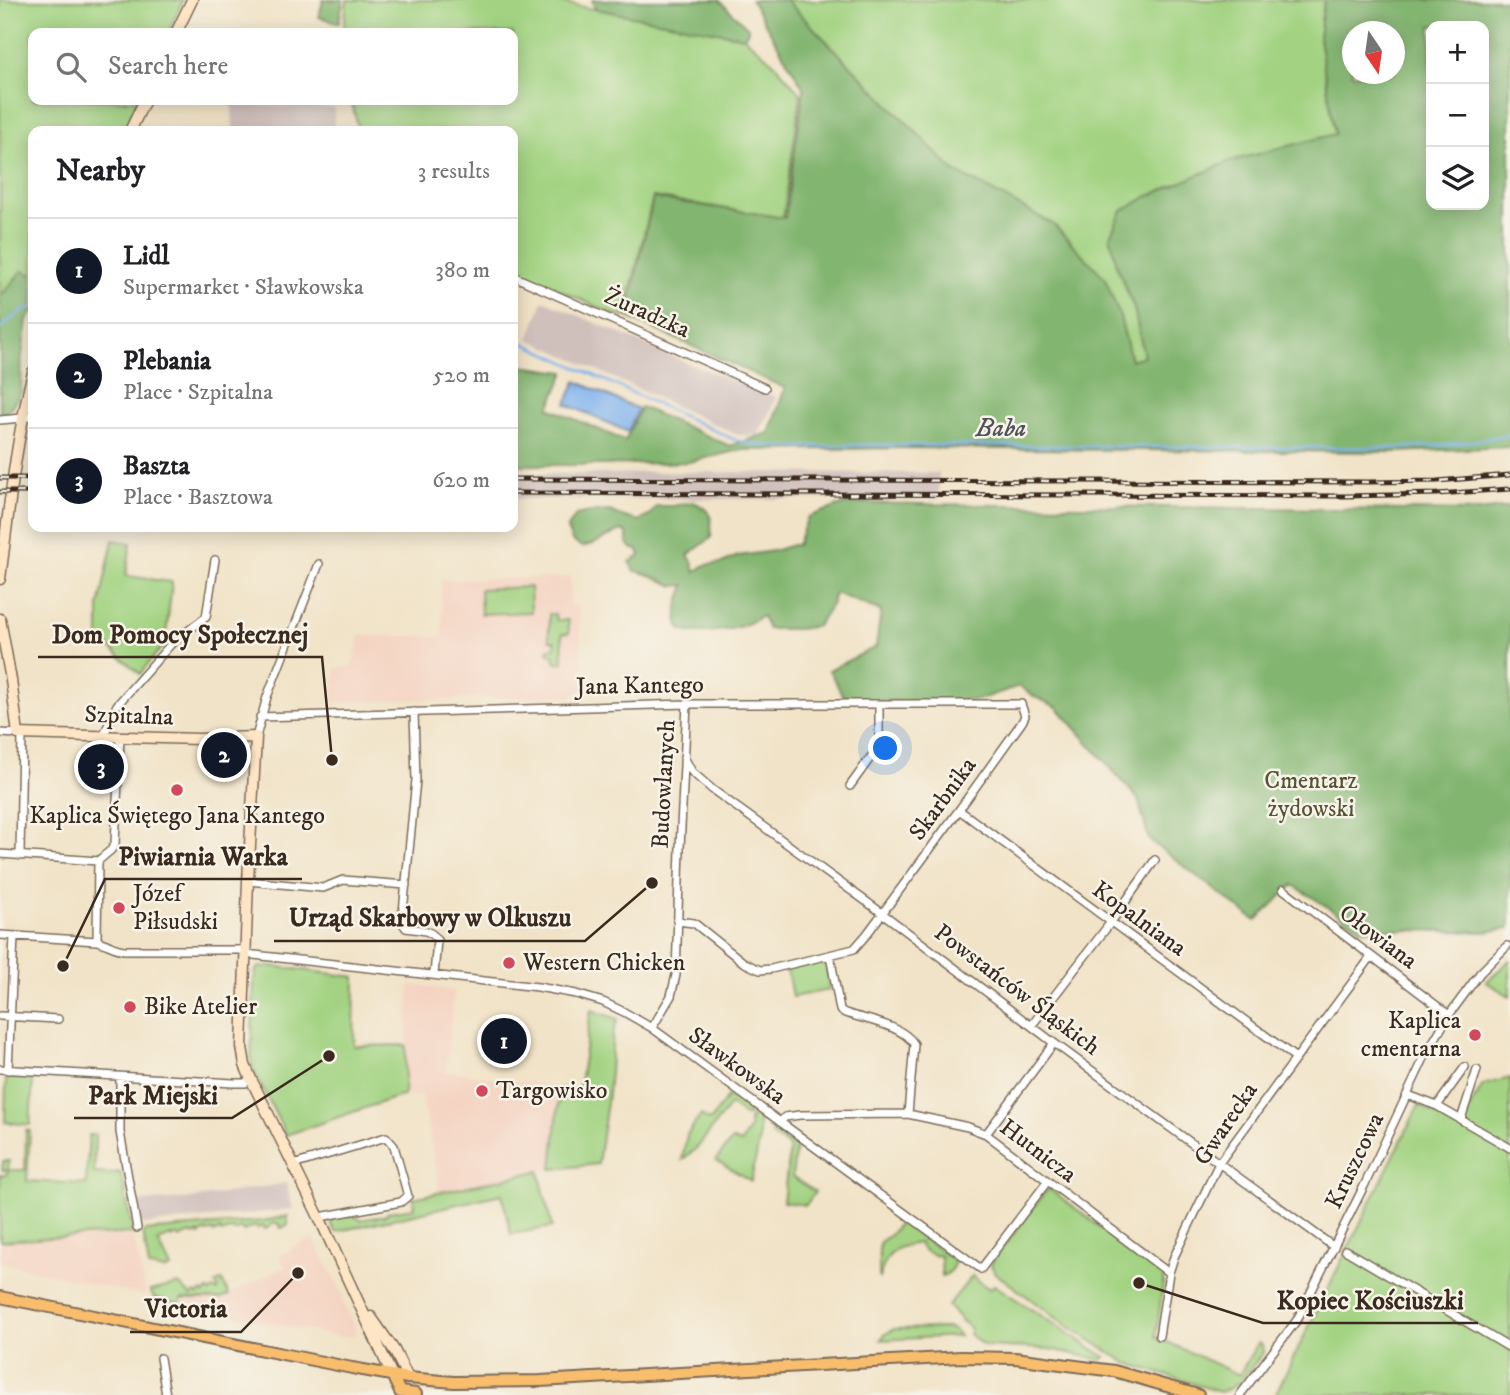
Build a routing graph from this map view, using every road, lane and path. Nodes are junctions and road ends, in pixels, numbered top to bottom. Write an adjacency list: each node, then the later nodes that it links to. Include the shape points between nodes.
1 (192, 0): 2 (street)
2 (178, 28)
3 (143, 105): 4 (street)
4 (132, 126)
5 (518, 278): 6 (street, Żuradzka)
6 (765, 388)
7 (28, 393): 9 (street)
8 (28, 416): 9 (street)
9 (22, 418): 10 (street); 11 (street)
10 (0, 420)
11 (4, 512): 14 (street)
12 (215, 560): 23 (street, via 206,617 171,645 117,705)
13 (319, 564): 20 (street)
14 (0, 579)
15 (0, 620): 22 (street)
16 (687, 704): 17 (street, Jana Kantego); 19 (street, Jana Kantego); 26 (street, Budowlanych)
17 (879, 704): 18 (street, Jana Kantego); 27 (street, via 876,747)
18 (1021, 704): 28 (street, Skarbnika, via 1022,722)
19 (414, 712): 20 (street, Jana Kantego); 34 (street, via 416,780)
20 (260, 717): 24 (street)
21 (0, 733): 22 (street, Szpitalna)
22 (20, 734): 23 (street, Szpitalna); 30 (street)
23 (103, 737): 25 (street, Szpitalna)
24 (256, 737): 25 (street, Szpitalna); 33 (street)
25 (120, 738): 32 (street, via 115,844)
26 (684, 757): 36 (street, Powstańców Śląskich, via 700,779); 37 (street, Budowlanych)
27 (850, 786)
28 (959, 810): 36 (street, Skarbnika); 38 (street, Kopalniana)
29 (0, 854): 30 (street)
30 (20, 856): 32 (street)
31 (1155, 860): 38 (street)
32 (98, 861): 41 (street)
33 (248, 881): 34 (street, via 323,888 343,880); 43 (street)
34 (406, 885): 46 (street, via 402,922 406,928 435,936)
35 (1283, 889): 45 (street, Ołowiana)
36 (883, 913): 44 (street, Skarbnika, via 854,949); 51 (street, Powstańców Śląskich)
37 (677, 921): 44 (street, Skarbnika, via 694,923 760,970); 52 (street, Budowlanych, via 675,985)
38 (1111, 922): 51 (street); 54 (street, Kopalniana)
39 (0, 935): 40 (street, Sławkowska)
40 (14, 936): 41 (street, Sławkowska); 49 (street)
41 (97, 941): 43 (street, Sławkowska, via 124,950)
42 (1507, 946): 47 (street, Kruszcowa)
43 (246, 952): 46 (street, Sławkowska); 59 (street, via 242,1047)
44 (830, 954): 62 (street, via 841,1010 900,1030 914,1044)
45 (1371, 957): 47 (street, Ołowiana); 54 (street, Gwarecka)
46 (434, 975): 52 (street, Sławkowska, via 576,994 603,1002)
47 (1449, 1015): 60 (street, Kruszcowa)
48 (0, 1016): 49 (street)
49 (11, 1017): 50 (street); 56 (street)
50 (58, 1019)
51 (1032, 1026): 53 (street, Powstańców Śląskich)
52 (652, 1028): 64 (street, Sławkowska)
53 (1054, 1043): 65 (street); 67 (street, Powstańców Śląskich)
54 (1296, 1058): 67 (street, Gwarecka)
55 (1465, 1068): 61 (street)
56 (4, 1070): 58 (street)
57 (1477, 1070): 63 (street)
58 (120, 1077): 59 (street, via 233,1083); 71 (street, via 120,1132)
59 (251, 1079): 68 (street)
60 (1408, 1095): 61 (street); 72 (street, Kruszcowa)
61 (1437, 1106): 63 (street)
62 (908, 1114): 64 (street, Hutnicza, via 800,1115); 65 (street, Hutnicza)
63 (1461, 1119): 66 (street)
64 (780, 1122): 69 (street, Sławkowska, via 981,1269)
65 (986, 1134): 69 (street, Hutnicza)
66 (1510, 1148)
67 (1219, 1163): 72 (street, Powstańców Śląskich); 74 (street, Gwarecka)
68 (293, 1165): 70 (street); 70 (street, via 386,1137 394,1146 408,1196 401,1202)
69 (1047, 1182): 74 (street, Hutnicza)
70 (320, 1219): 76 (street)
71 (137, 1228)
72 (1334, 1247): 86 (street, Kruszcowa, via 1297,1320)
73 (1345, 1250): 78 (street)
74 (1169, 1273): 77 (street, Gwarecka)
75 (0, 1297): 80 (main road)
76 (358, 1300): 80 (street); 81 (street)
77 (1159, 1336)
78 (1510, 1348)
79 (160, 1358): 84 (street)
80 (392, 1375): 81 (main road); 82 (main road)
81 (408, 1378): 83 (main road); 85 (main road, via 540,1381 940,1358 1015,1358 1115,1371)
82 (400, 1393): 83 (main road)
83 (416, 1394)
84 (166, 1395)
85 (1198, 1395)
86 (1240, 1395)

